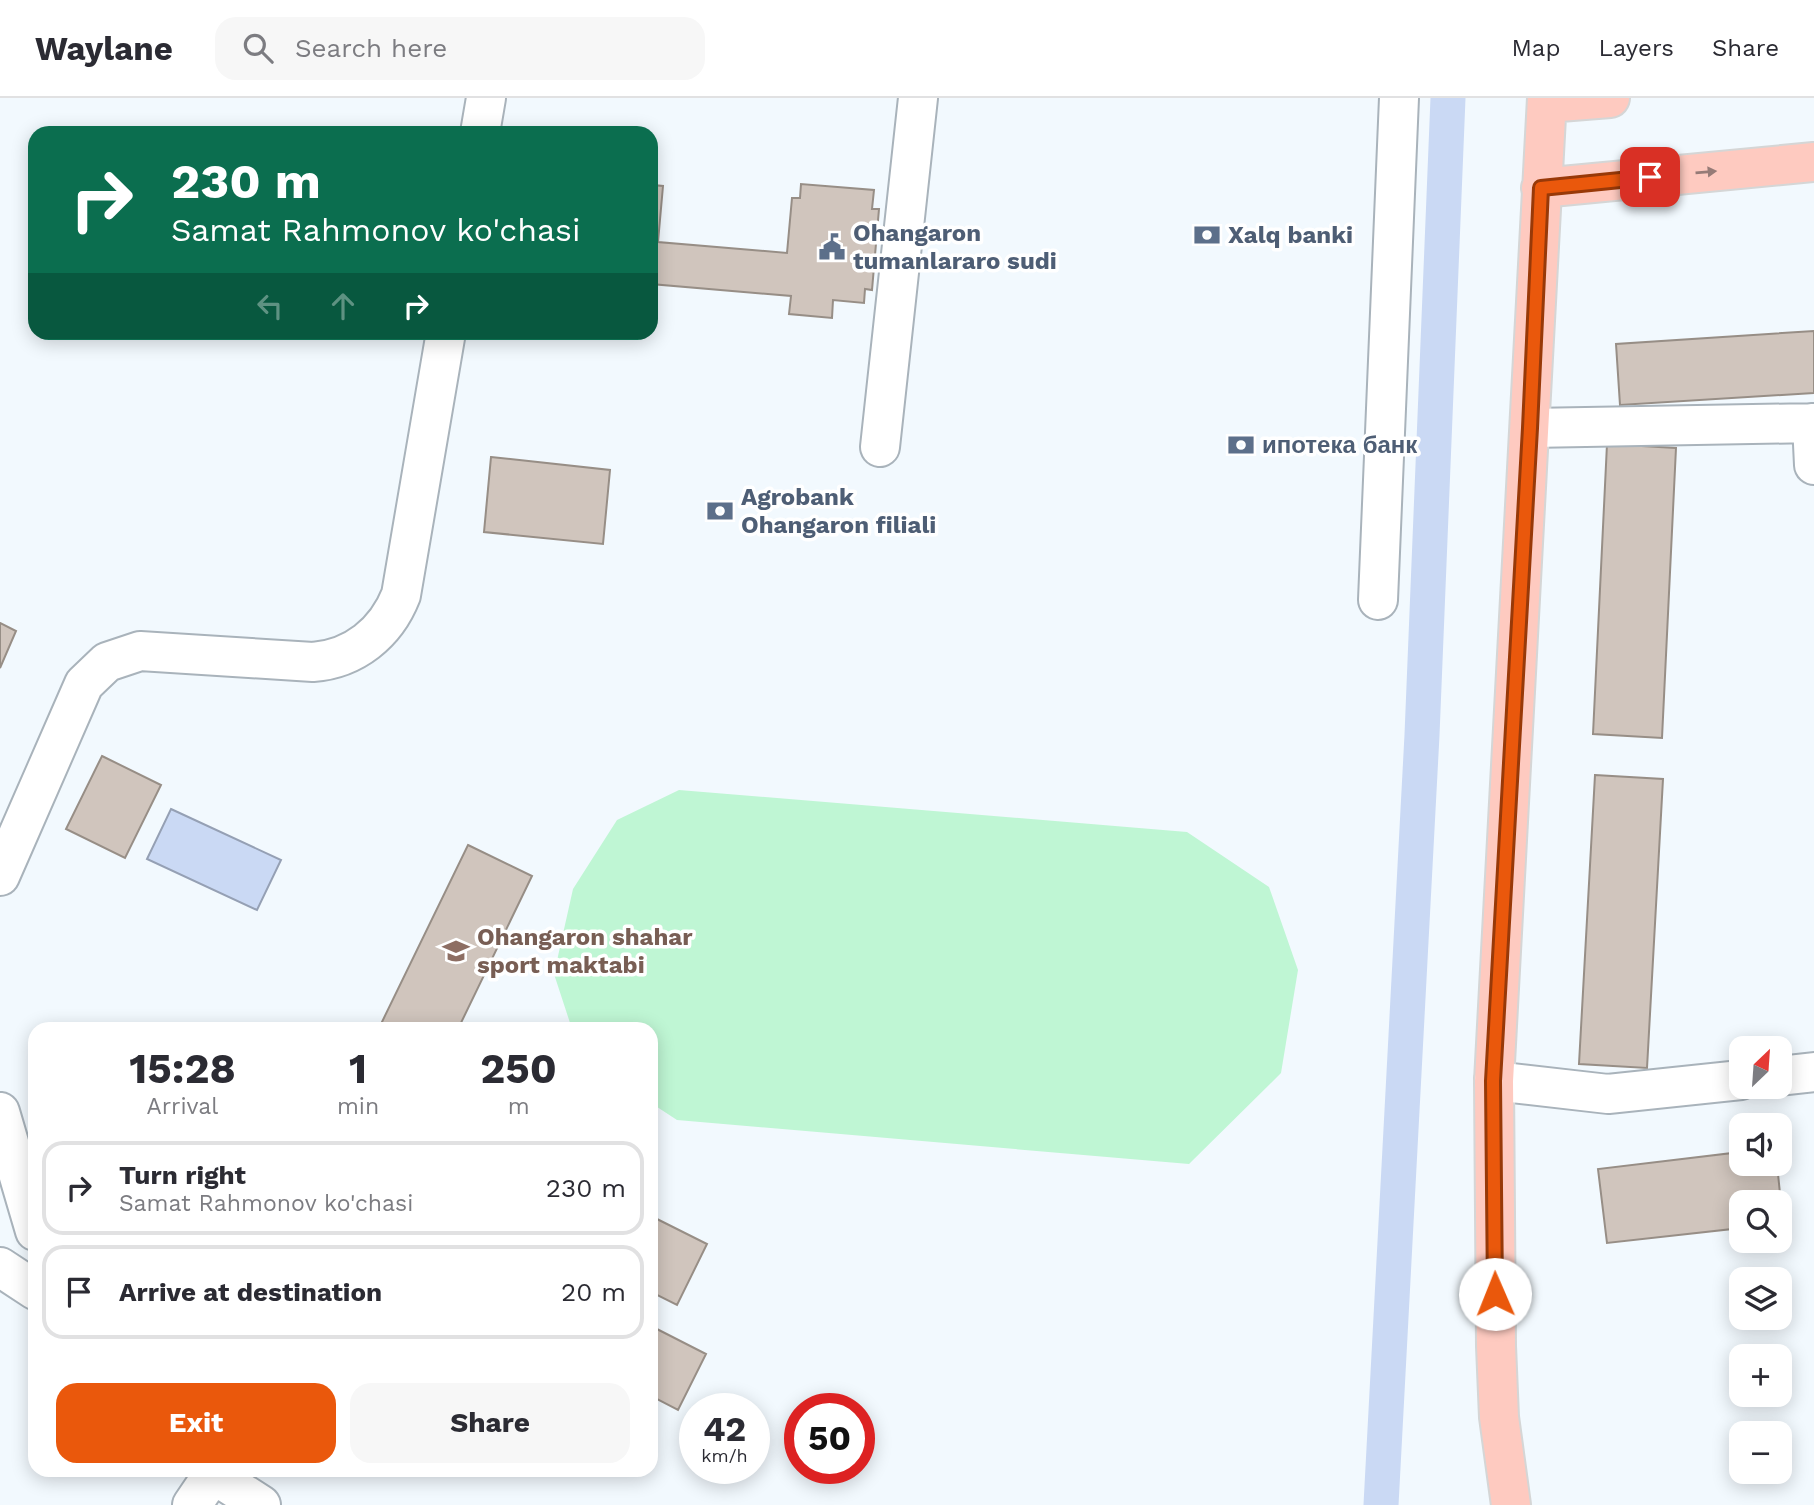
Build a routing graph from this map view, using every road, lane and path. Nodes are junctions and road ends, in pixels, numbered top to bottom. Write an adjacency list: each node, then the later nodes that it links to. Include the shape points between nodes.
1 (486, 98): 6 (street)
2 (918, 98): 12 (street)
3 (1399, 98): 14 (street)
4 (1610, 98): 5 (main road)
5 (1547, 100): 8 (main road)
6 (481, 126)
7 (1814, 162): 8 (main road, one-way to 7)
8 (1541, 188): 11 (main road)
9 (445, 340): 15 (street, via 401,595 380,631 356,650 328,661 140,651 107,662 84,684)
10 (1813, 423): 11 (street); 13 (street)
11 (1530, 428): 18 (main road)
12 (880, 447)
13 (1814, 465)
14 (1378, 600)
15 (0, 876)
16 (1814, 1072): 17 (street)
17 (1792, 1075)
18 (1493, 1081): 19 (street, via 1608,1094); 26 (main road, via 1499,1417)
19 (1729, 1081)
20 (0, 1112): 21 (street)
21 (28, 1207)
22 (210, 1477): 24 (street)
23 (220, 1477): 25 (street)
24 (192, 1505)
25 (261, 1505)
26 (1511, 1505)

